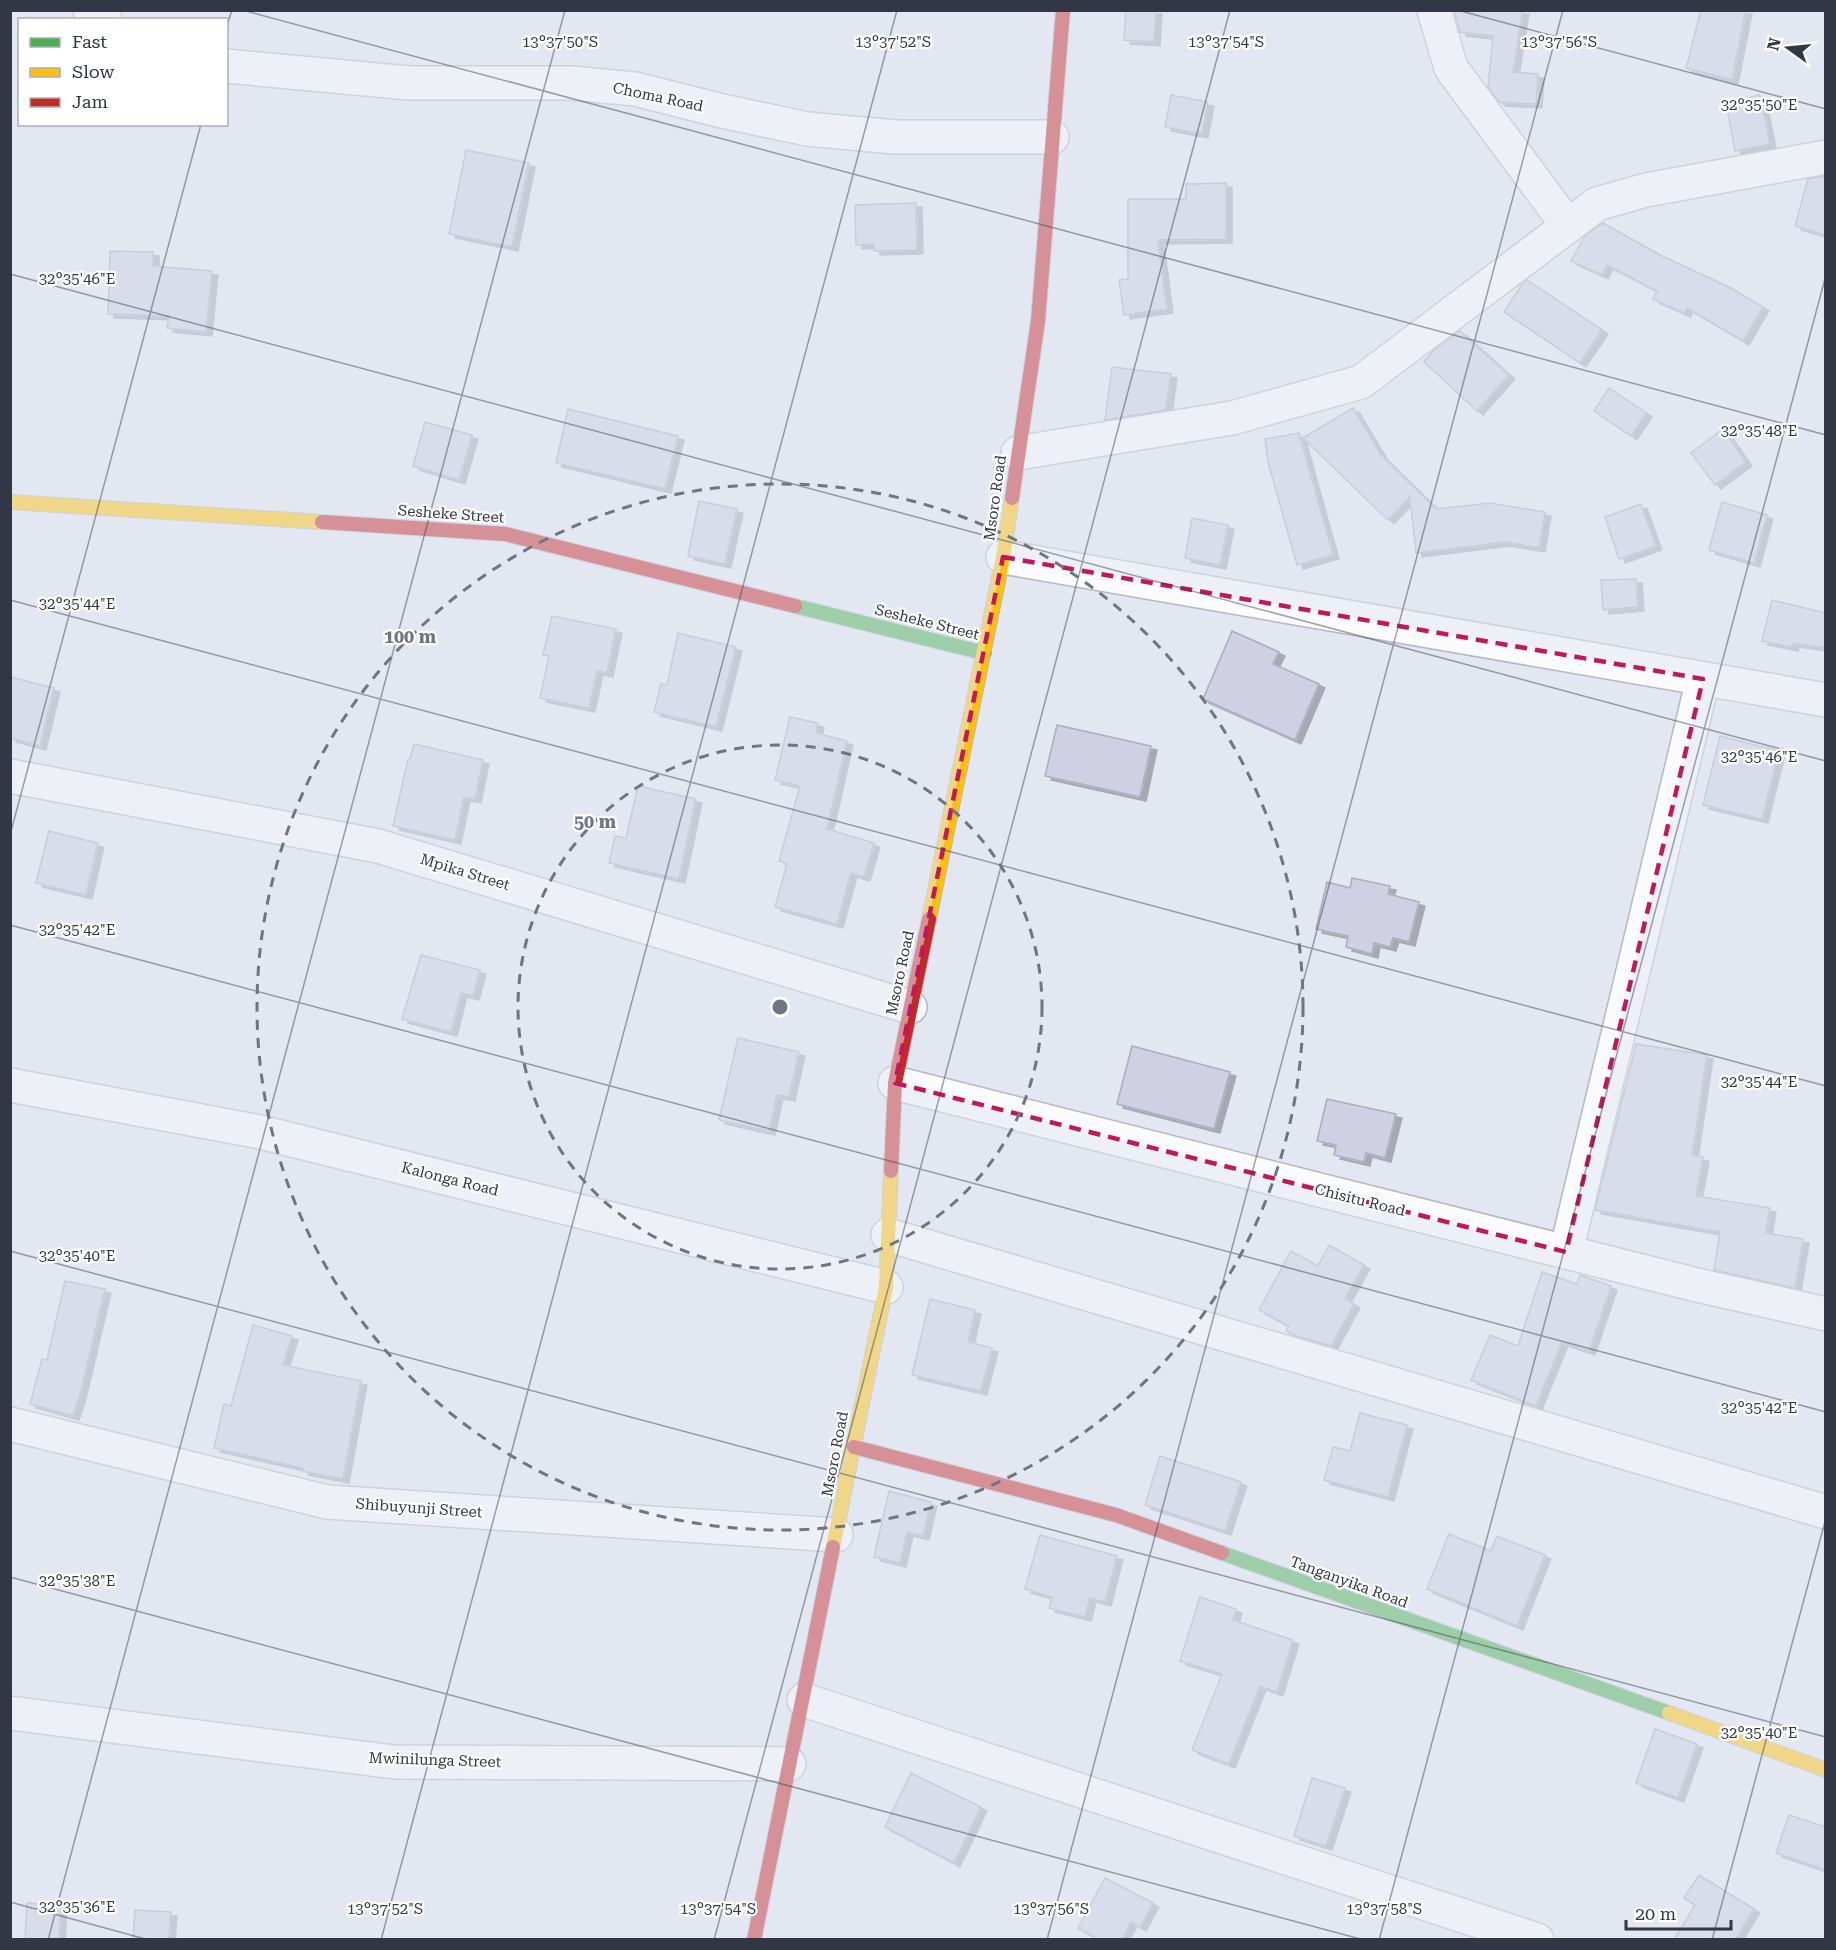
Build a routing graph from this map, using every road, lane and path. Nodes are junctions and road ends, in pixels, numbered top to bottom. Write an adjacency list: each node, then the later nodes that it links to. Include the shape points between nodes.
1 (1062, 10): 4 (street, Msoro Road)
2 (1434, 10): 6 (street, via 1451,68)
3 (228, 66): 4 (street, Choma Road, via 409,83 571,83 635,89 807,129 895,137)
4 (1052, 137): 7 (street, Msoro Road, via 1038,321)
5 (1826, 157): 6 (street, via 1646,190 1597,204)
6 (1568, 226): 7 (street, via 1361,382 1232,418)
7 (1018, 453): 9 (street, Msoro Road)
8 (10, 502): 10 (street, Sesheke Street, via 505,534)
9 (1003, 557): 10 (street, Msoro Road); 11 (street)
10 (984, 653): 14 (street, Msoro Road)
11 (1703, 679): 12 (street); 18 (street)
12 (1826, 700)
13 (10, 776): 14 (street, Mpika Street, via 378,846)
14 (910, 1007): 15 (street, Msoro Road)
15 (895, 1083): 17 (street, Msoro Road); 18 (street, Chisitu Road)
16 (10, 1085): 19 (street, Kalonga Road, via 260,1132)
17 (888, 1234): 19 (street, Msoro Road); 23 (street)
18 (1566, 1252): 20 (street, Chisitu Road)
19 (886, 1287): 22 (street, Msoro Road)
20 (1826, 1314)
21 (10, 1424): 24 (street, Shibuyunji Street, via 327,1502)
22 (854, 1447): 24 (street, Msoro Road); 28 (street, Tanganyika Road, via 1116,1515)
23 (1826, 1512)
24 (836, 1535): 25 (street, Msoro Road)
25 (804, 1700): 27 (street, Msoro Road); 30 (street)
26 (10, 1713): 27 (street, Mwinilunga Street, via 394,1762)
27 (789, 1764): 29 (street, Msoro Road)
28 (1826, 1770)
29 (754, 1940)
30 (1537, 1940)

